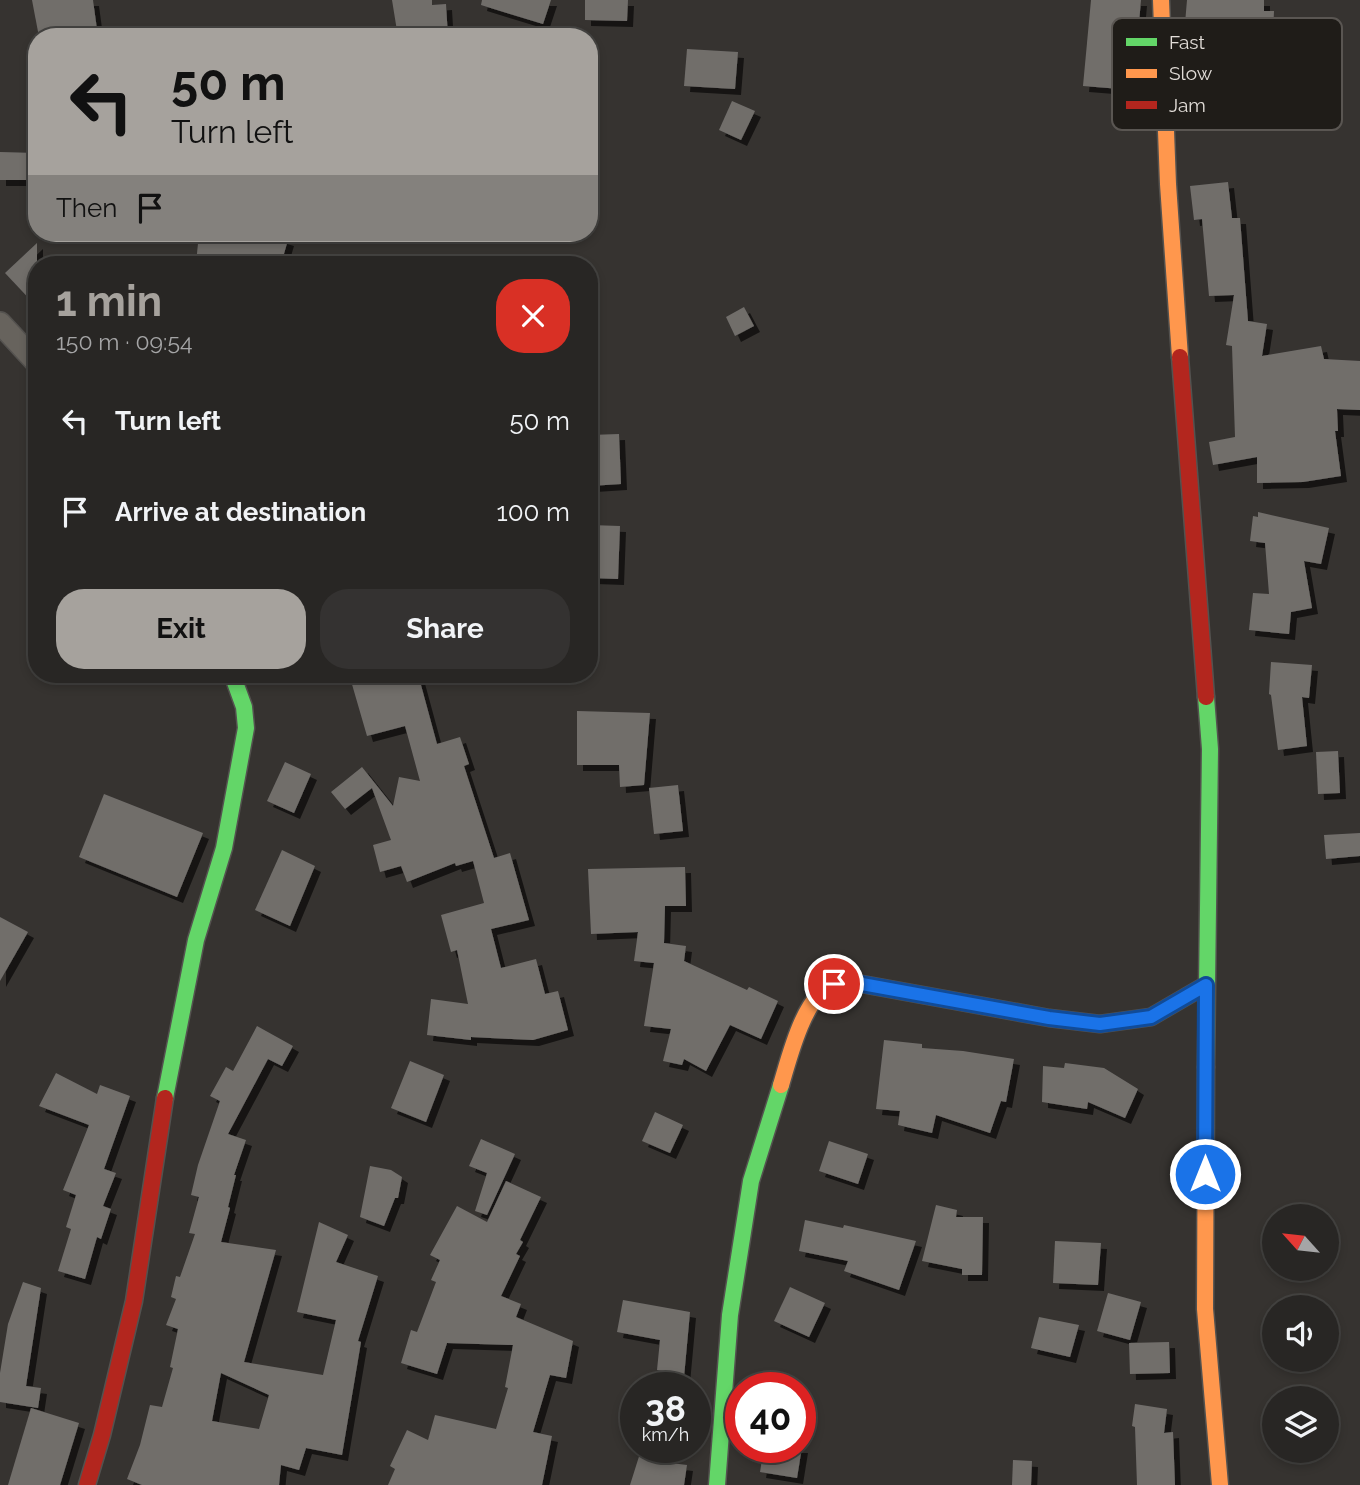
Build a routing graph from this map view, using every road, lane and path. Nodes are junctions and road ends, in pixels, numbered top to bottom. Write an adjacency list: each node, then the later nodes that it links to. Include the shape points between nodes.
1 (1161, 0): 2 (street)
2 (1162, 18)
3 (1166, 130): 7 (street, via 1210,749)
4 (0, 323): 5 (street)
5 (28, 353)
6 (235, 683): 8 (street, via 246,728 224,848 196,940 160,1121 134,1301)
7 (1206, 985): 9 (street, via 1151,1017 1100,1024 862,984 834,984 815,999 798,1030 751,1181 730,1315); 10 (street, via 1205,1309)
8 (87, 1485)
9 (717, 1485)
10 (1220, 1485)

